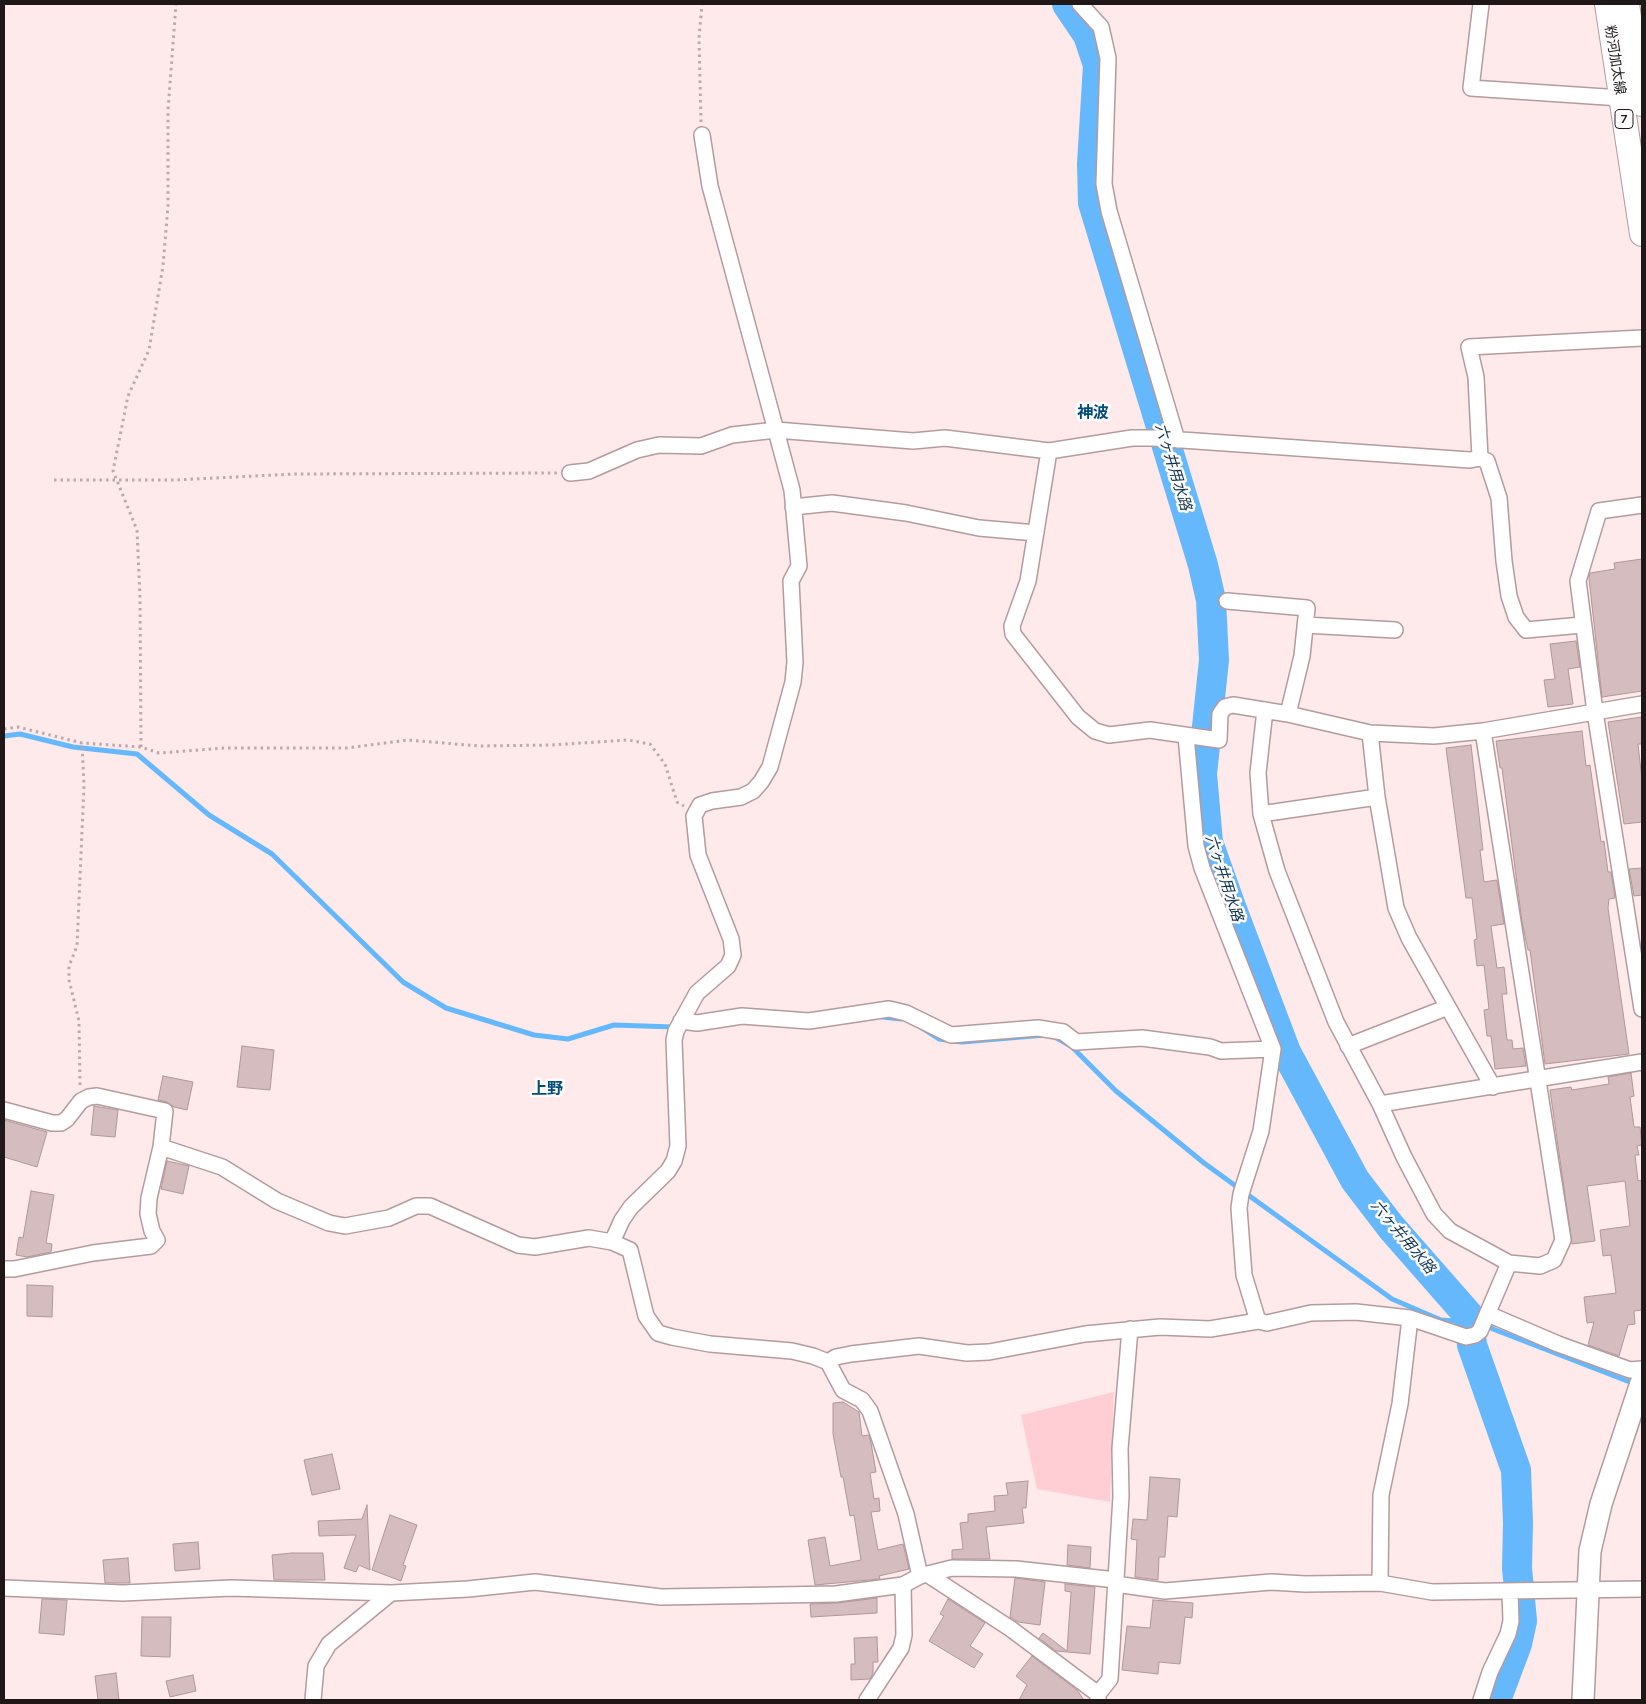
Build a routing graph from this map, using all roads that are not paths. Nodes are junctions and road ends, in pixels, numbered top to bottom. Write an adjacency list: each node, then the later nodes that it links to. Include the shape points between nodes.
1 (1080, 4): 10 (street, via 1101,27 1108,58 1104,184)
2 (1481, 4): 5 (street, via 1470,88)
3 (1607, 4): 5 (main road, 粉河加太線 / 7)
4 (1627, 4): 5 (main road, 粉河加太線 / 7)
5 (1632, 101): 7 (main road, 粉河加太線 / 7)
6 (702, 135): 9 (street, via 710,186)
7 (1642, 234)
8 (1642, 338): 12 (street, via 1469,347 1476,377)
9 (776, 430): 11 (street, via 913,441 945,438); 13 (street, via 732,435 701,446 659,445 636,450 589,471); 15 (street, via 792,490)
10 (1174, 439): 11 (street, via 1132,438); 12 (street, via 1470,460)
11 (1049, 451): 16 (street)
12 (1480, 458): 19 (street, via 1487,461 1499,498 1504,561 1516,617 1526,630)
13 (570, 473)
14 (1642, 505): 19 (street, via 1599,510 1578,581)
15 (793, 507): 16 (street, via 832,503 906,513 979,528); 32 (street, via 799,566 791,581 795,662 793,682 770,766 753,791 742,797 700,805 694,816 698,855 731,939 733,955 728,966 697,994)
16 (1036, 533): 27 (street, via 1028,581 1012,626 1013,634 1038,668 1078,717 1095,731 1109,736 1150,730)
17 (1227, 601): 18 (street, via 1307,608)
18 (1305, 625): 20 (street); 24 (street, via 1302,656)
19 (1582, 625): 23 (street)
20 (1394, 630)
21 (1642, 704): 23 (street)
22 (1265, 710): 24 (street); 27 (street, via 1233,705 1225,707 1220,714 1219,740); 29 (street, via 1258,773)
23 (1595, 712): 25 (street); 31 (street)
24 (1288, 714): 26 (street)
25 (1483, 731): 26 (street, via 1434,736); 36 (street)
26 (1370, 732): 28 (street)
27 (1198, 737): 34 (street, via 1196,846)
28 (1377, 797): 29 (street); 30 (street, via 1396,908)
29 (1261, 814): 33 (street, via 1277,871)
30 (1448, 1007): 33 (street); 37 (street)
31 (1642, 1008)
32 (679, 1025): 34 (street, via 742,1016 809,1021 889,1009 906,1012 950,1035 1038,1028 1063,1032 1076,1042 1142,1038 1221,1051); 41 (street, via 674,1040 678,1146 674,1161 631,1207)
33 (1348, 1046): 38 (street)
34 (1273, 1049): 45 (street, via 1261,1131 1239,1208 1244,1275)
35 (1642, 1062): 36 (street)
36 (1537, 1080): 37 (street); 42 (street, via 1563,1240 1554,1260 1540,1266)
37 (1492, 1087): 38 (street)
38 (1380, 1104): 42 (street, via 1434,1214 1450,1231)
39 (4, 1110): 40 (street, via 61,1123 81,1101 97,1096 164,1111)
40 (161, 1147): 41 (street, via 222,1167 277,1200 345,1226 389,1218 416,1206 430,1206 518,1245 535,1247 588,1238); 43 (street, via 149,1198 148,1214 157,1240 151,1246)
41 (612, 1242): 48 (street, via 630,1250 646,1316 658,1333 710,1344 792,1351)
42 (1509, 1263): 46 (street)
43 (4, 1269)
44 (1410, 1318): 45 (street, via 1356,1312 1311,1313 1268,1323); 46 (street); 53 (street, via 1400,1404 1382,1495)
45 (1258, 1320): 47 (street, via 1210,1329)
46 (1479, 1327): 49 (street, via 1558,1344 1630,1370)
47 (1130, 1329): 48 (street, via 989,1352 967,1353 919,1346 850,1354); 52 (street, via 1120,1449 1121,1496)
48 (828, 1362): 51 (street, via 842,1390 862,1400 870,1411)
49 (1642, 1369)
50 (1640, 1387): 56 (street, via 1601,1504 1590,1551)
51 (924, 1575): 52 (street, via 952,1568 1016,1569); 54 (street); 60 (street, via 1011,1628)
52 (1115, 1582): 53 (street, via 1165,1592 1271,1582); 60 (street, via 1110,1679)
53 (1380, 1583): 58 (street, via 1432,1592)
54 (903, 1584): 59 (street, via 836,1594 661,1597 535,1582); 62 (street, via 904,1634 901,1648)
55 (4, 1588): 59 (street, via 123,1593 231,1588)
56 (1586, 1589): 57 (street); 58 (street); 64 (street)
57 (1642, 1589)
58 (1517, 1591): 63 (street, via 1508,1634)
59 (391, 1593): 61 (street, via 329,1644 316,1666)
60 (1098, 1697)
61 (313, 1700)
62 (867, 1700)
63 (1481, 1700)
64 (1582, 1700)

